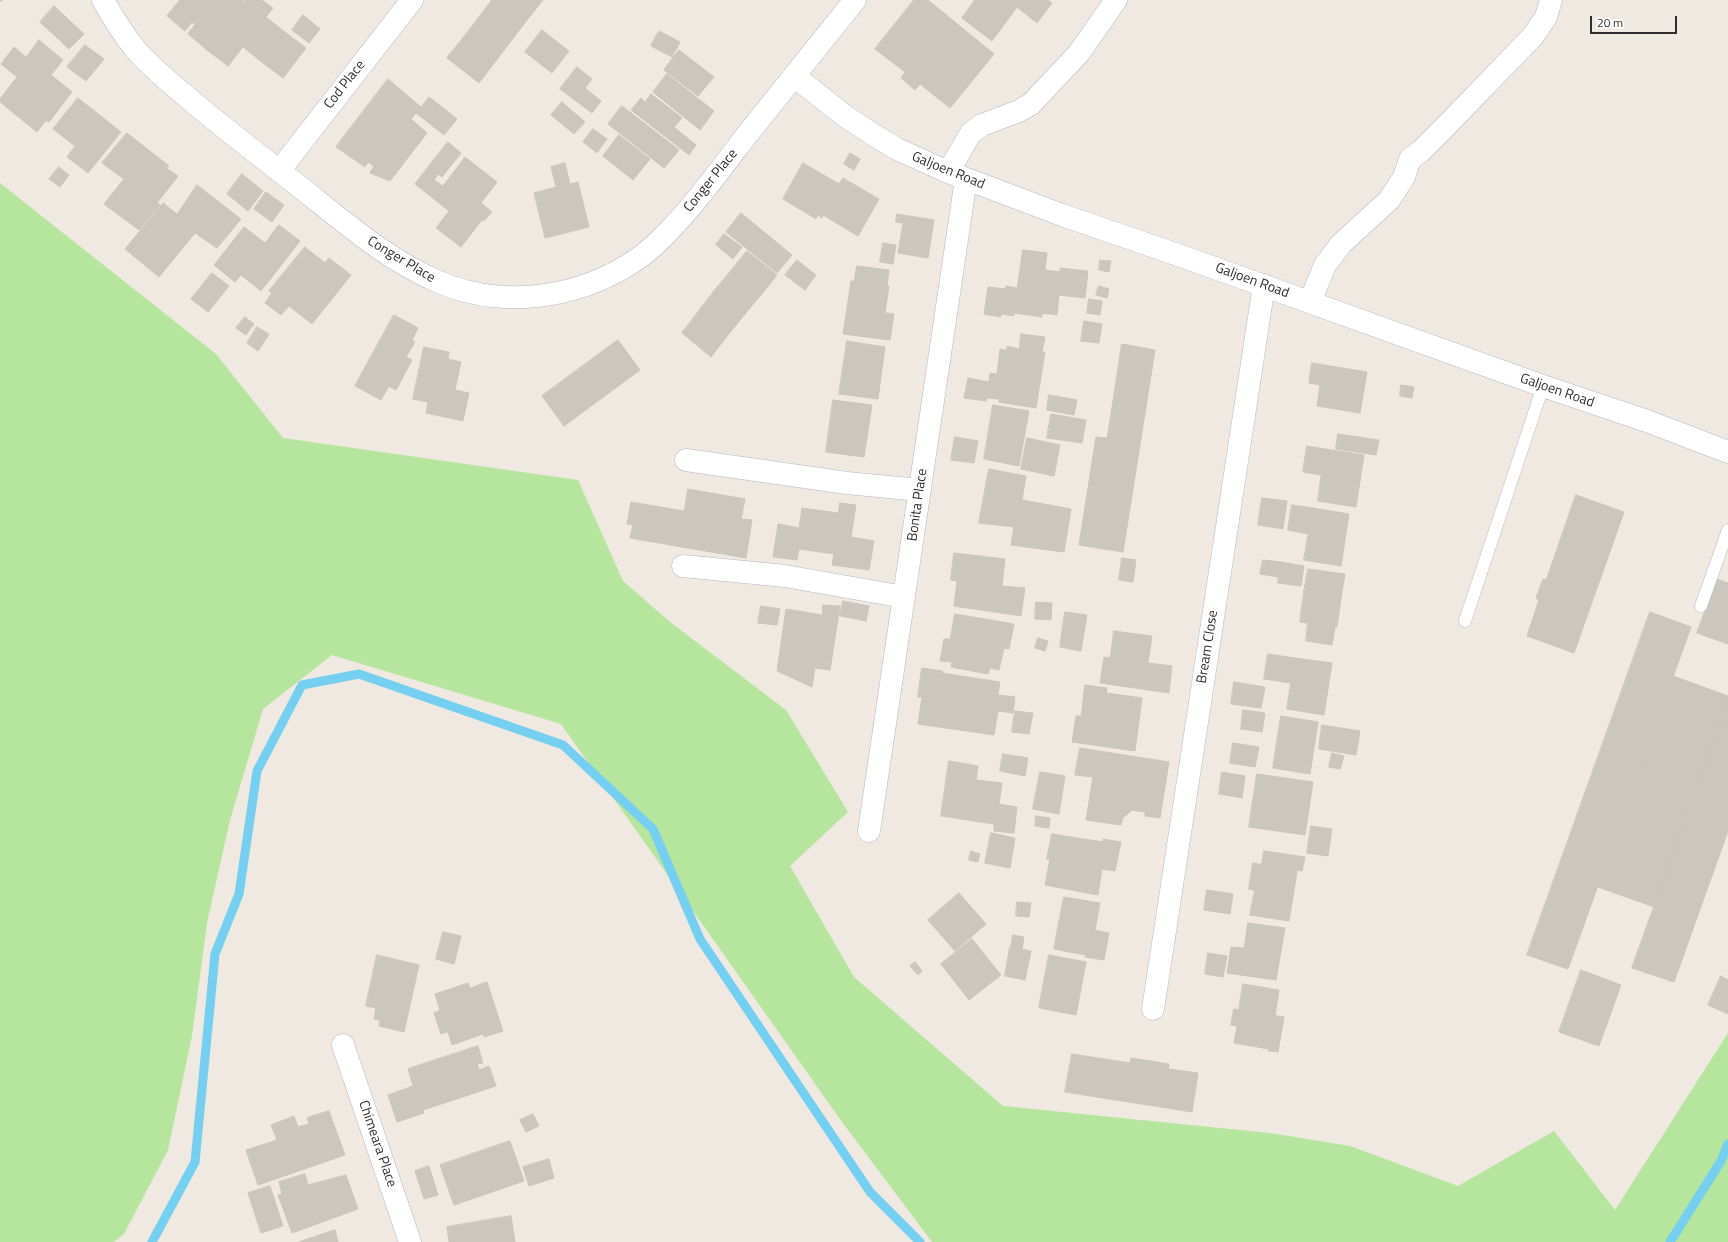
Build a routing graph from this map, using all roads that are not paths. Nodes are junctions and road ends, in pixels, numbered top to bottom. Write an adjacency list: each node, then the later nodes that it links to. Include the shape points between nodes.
1 (103, 0): 7 (street, Conger Place, via 116,25 136,51 160,74)
2 (412, 0): 7 (street, Cod Place)
3 (855, 0): 6 (street, Conger Place)
4 (1116, 0): 8 (street, via 1079,52 1031,104 982,125 971,133)
5 (1551, 0): 10 (street, via 1546,18 1533,36 1447,125 1410,159 1404,177 1389,200 1341,244 1325,265)
6 (794, 76): 7 (street, Conger Place, via 664,237 623,268 599,280 555,294 476,294 440,283 395,259); 8 (street, Galjoen Road, via 844,116 874,135 910,156)
7 (279, 171)
8 (957, 175): 9 (street, Galjoen Road, via 1062,215); 14 (street, Bonita Place)
9 (1264, 285): 10 (street, Galjoen Road); 21 (street, Bream Close)
10 (1310, 302): 11 (street, Galjoen Road)
11 (1543, 386): 12 (street, Galjoen Road); 19 (lane)
12 (1728, 452)
13 (686, 460): 14 (street, via 847,483)
14 (920, 490): 17 (street, Bonita Place)
15 (1728, 530): 18 (lane)
16 (683, 566): 17 (street, via 785,576)
17 (904, 597): 20 (street, Bonita Place)
18 (1701, 606)
19 (1465, 620)
20 (869, 831)
21 (1153, 1009)
22 (343, 1046): 23 (street, Chimeara Place)
23 (410, 1242)

